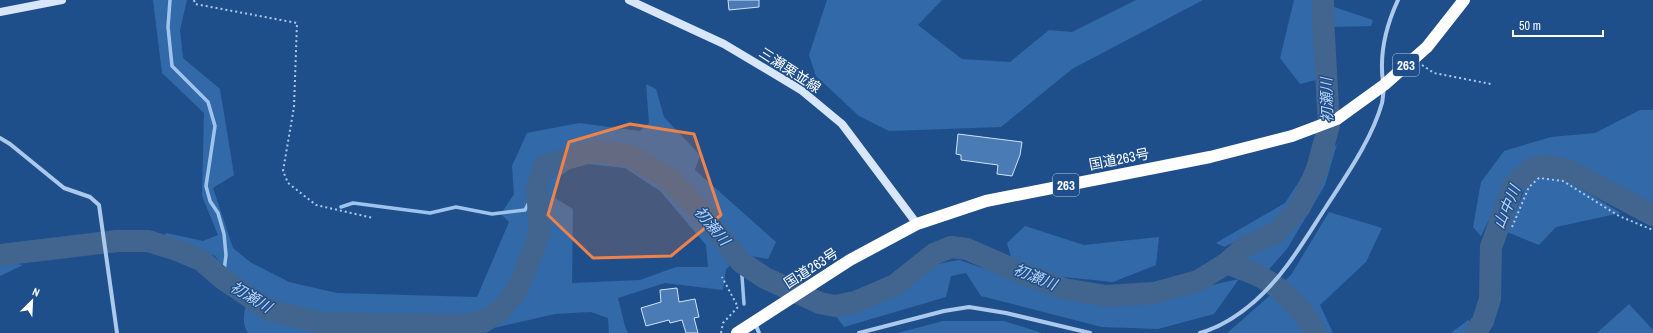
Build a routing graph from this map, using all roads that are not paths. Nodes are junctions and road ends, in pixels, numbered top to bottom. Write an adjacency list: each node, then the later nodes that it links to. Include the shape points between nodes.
1 (62, 0): 5 (main road)
2 (629, 0): 8 (main road, 三瀬栗並線, via 724,44 801,90 842,124)
3 (1398, 0): 6 (street, via 1384,36)
4 (1464, 0): 6 (highway, 国道263号 / 263, via 1427,46)
5 (0, 12)
6 (1384, 85): 8 (highway, 国道263号 / 263, via 1338,119 1292,136 1210,157 986,201); 15 (street, via 1383,102 1366,141 1295,255 1255,301 1228,322)
7 (0, 138): 10 (street, via 64,188 90,197 99,205)
8 (917, 224): 9 (highway, 国道263号 / 263, via 850,260)
9 (754, 321): 11 (highway, 国道263号 / 263); 12 (street)
10 (117, 333)
11 (737, 333)
12 (759, 333)
13 (859, 333): 14 (street, via 969,307)
14 (1090, 333)
15 (1200, 333)

